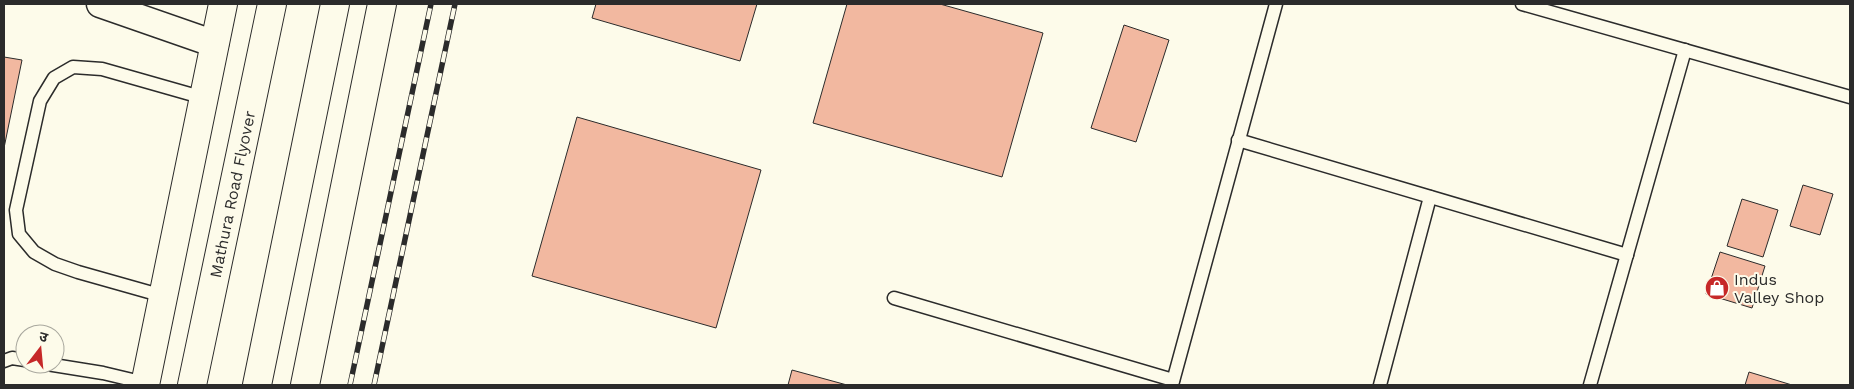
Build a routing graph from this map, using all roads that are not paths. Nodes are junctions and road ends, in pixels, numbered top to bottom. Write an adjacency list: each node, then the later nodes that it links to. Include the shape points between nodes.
1 (100, 4): 8 (street)
2 (223, 4): 8 (main road)
3 (272, 4): 20 (main road, Mathura Road Flyover)
4 (334, 4): 21 (main road)
5 (382, 4): 22 (main road)
6 (1276, 4): 12 (lane)
7 (1522, 4): 9 (lane)
8 (215, 44): 11 (main road)
9 (1685, 50): 10 (lane); 14 (lane)
10 (1850, 97)
11 (204, 98): 15 (main road); 15 (lane, via 102,69 73,67 54,78 40,100 16,210 19,234 34,252 78,272)
12 (1238, 140): 13 (lane); 18 (lane)
13 (1430, 197): 14 (lane); 23 (lane)
14 (1627, 255): 24 (lane)
15 (163, 296): 19 (main road)
16 (894, 298): 18 (lane)
17 (65, 367): 19 (lane)
18 (1172, 382)
19 (145, 384)
20 (192, 385)
21 (257, 385)
22 (305, 385)
23 (1380, 385)
24 (1590, 385)

